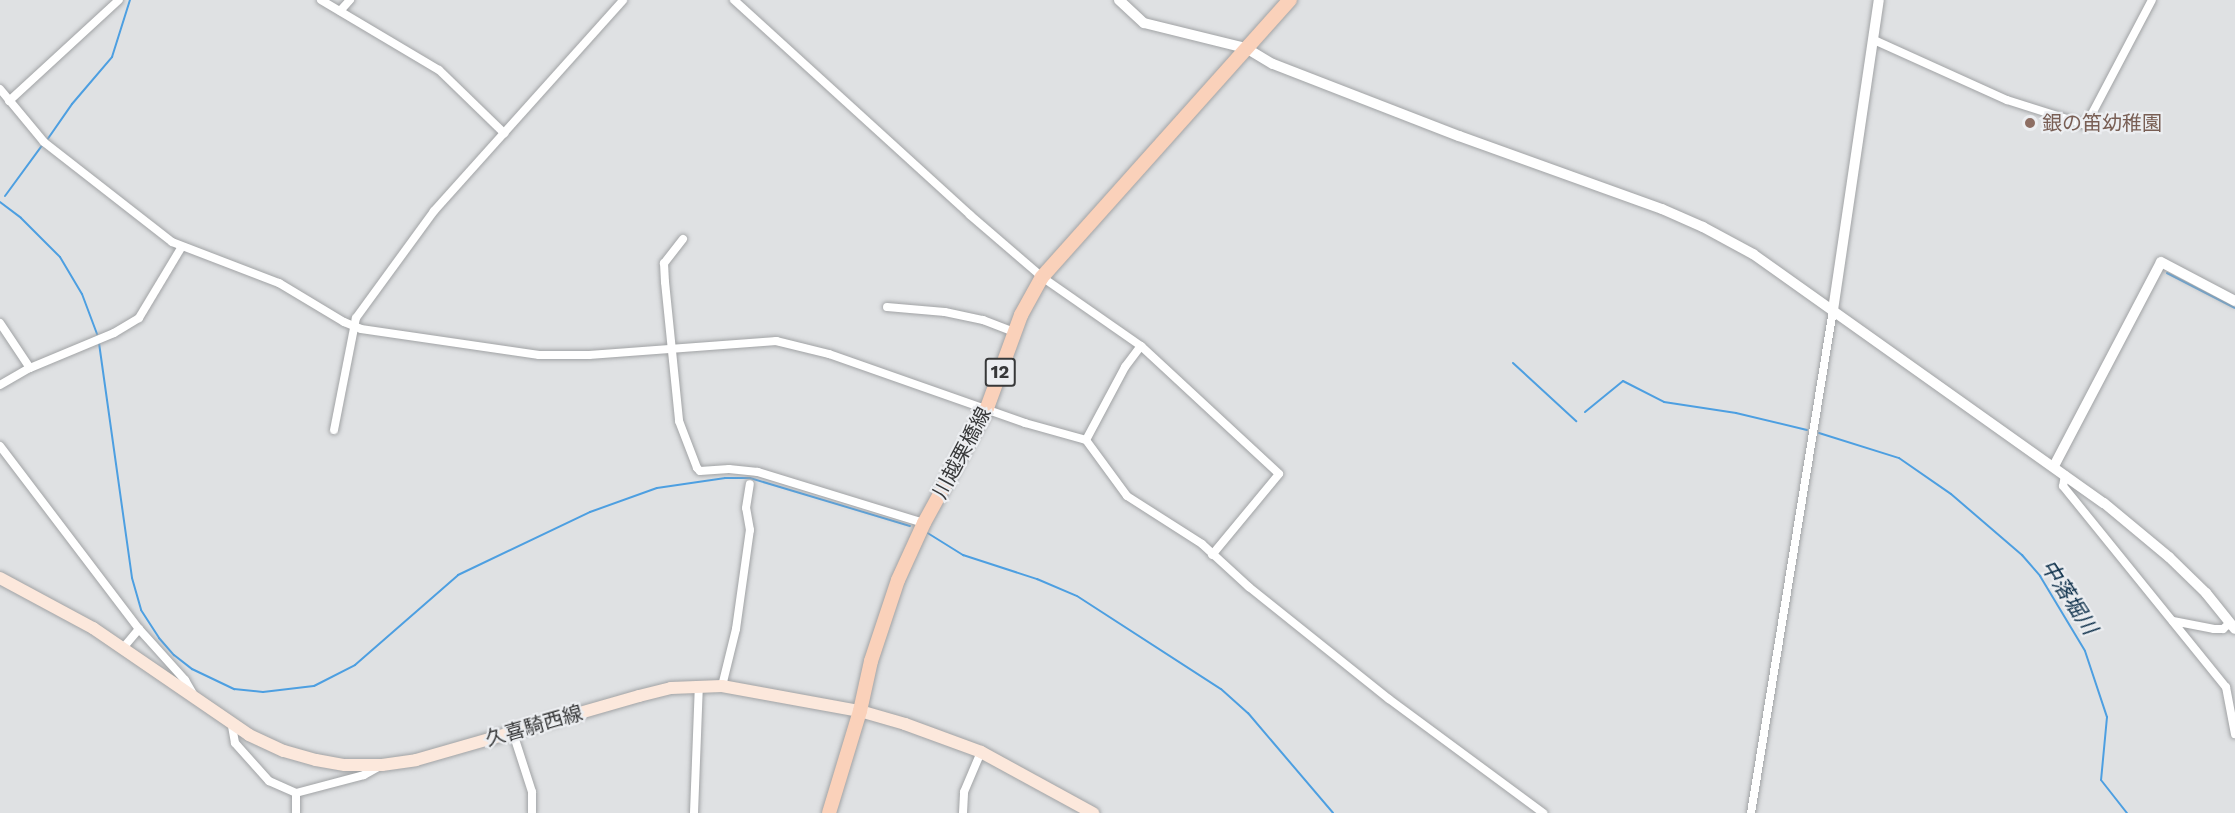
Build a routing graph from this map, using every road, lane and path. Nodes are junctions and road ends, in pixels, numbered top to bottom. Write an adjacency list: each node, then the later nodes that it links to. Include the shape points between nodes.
1 (119, 0): 14 (street)
2 (321, 0): 10 (street)
3 (350, 0): 10 (street)
4 (623, 0): 15 (street)
5 (734, 0): 18 (street)
6 (1119, 0): 12 (street, via 1144,23)
7 (1290, 0): 12 (main road, 川越栗橋線 / 12)
8 (1879, 0): 11 (street)
9 (2152, 0): 11 (street, via 2086,125 2007,100)
10 (340, 11): 15 (street, via 440,70)
11 (1874, 40): 21 (street)
12 (1246, 48): 18 (main road, 川越栗橋線 / 12); 21 (street, via 1317,81 1703,227 1753,254)
13 (0, 89): 14 (street)
14 (9, 101): 17 (street, via 44,142)
15 (504, 133): 23 (street, via 428,219)
16 (683, 239): 26 (street, via 664,263)
17 (181, 248): 23 (street, via 279,283); 27 (street, via 139,318 114,333)
18 (1042, 278): 24 (main road, 川越栗橋線 / 12); 25 (street)
19 (2235, 301): 33 (street, via 2162,262)
20 (887, 307): 24 (street, via 945,312)
21 (1833, 310): 33 (street); 60 (street)
22 (0, 323): 27 (street)
23 (352, 326): 26 (street, via 415,339 539,355); 30 (street)
24 (1015, 332): 29 (main road, 川越栗橋線 / 12)
25 (1141, 346): 31 (street, via 1125,367); 37 (street, via 1279,474)
26 (672, 348): 29 (street, via 776,341 829,354); 36 (street, via 679,421 700,471 745,469)
27 (30, 368): 28 (street)
28 (0, 385)
29 (987, 408): 31 (street); 36 (main road, 川越栗橋線 / 12)
30 (334, 430)
31 (1086, 440): 37 (street, via 1127,496 1202,544)
32 (0, 446): 41 (street)
33 (2054, 466): 34 (street)
34 (2065, 475): 39 (street, via 2063,486); 40 (street, via 2169,557)
35 (750, 484): 44 (street, via 750,530)
36 (924, 523): 46 (main road, 川越栗橋線 / 12, via 888,605)
37 (1212, 555): 59 (street, via 1415,720)
38 (0, 578): 42 (main road, 久喜騎西線, via 50,603)
39 (2173, 621): 40 (street, via 2214,629); 49 (street, via 2226,687)
40 (2233, 626)
41 (139, 629): 42 (street); 45 (street)
42 (123, 648): 45 (main road, 久喜騎西線)
43 (699, 685): 44 (main road, 久喜騎西線); 48 (main road, 久喜騎西線, via 639,696); 55 (street)
44 (722, 686): 46 (main road, 久喜騎西線)
45 (196, 699): 47 (main road, 久喜騎西線)
46 (860, 711): 50 (main road, 久喜騎西線); 56 (main road, 川越栗橋線 / 12)
47 (232, 726): 51 (main road, 久喜騎西線, via 284,751 316,760); 52 (street, via 235,743 270,782)
48 (513, 733): 51 (main road, 久喜騎西線, via 416,760); 54 (street, via 532,792)
49 (2235, 734)
50 (981, 753): 57 (street, via 964,792); 58 (main road, 久喜騎西線)
51 (382, 765): 52 (street, via 364,775)
52 (296, 793): 53 (street)
53 (296, 813)
54 (532, 813)
55 (694, 813)
56 (829, 813)
57 (963, 813)
58 (1094, 813)
59 (1543, 813)
60 (1751, 813)

